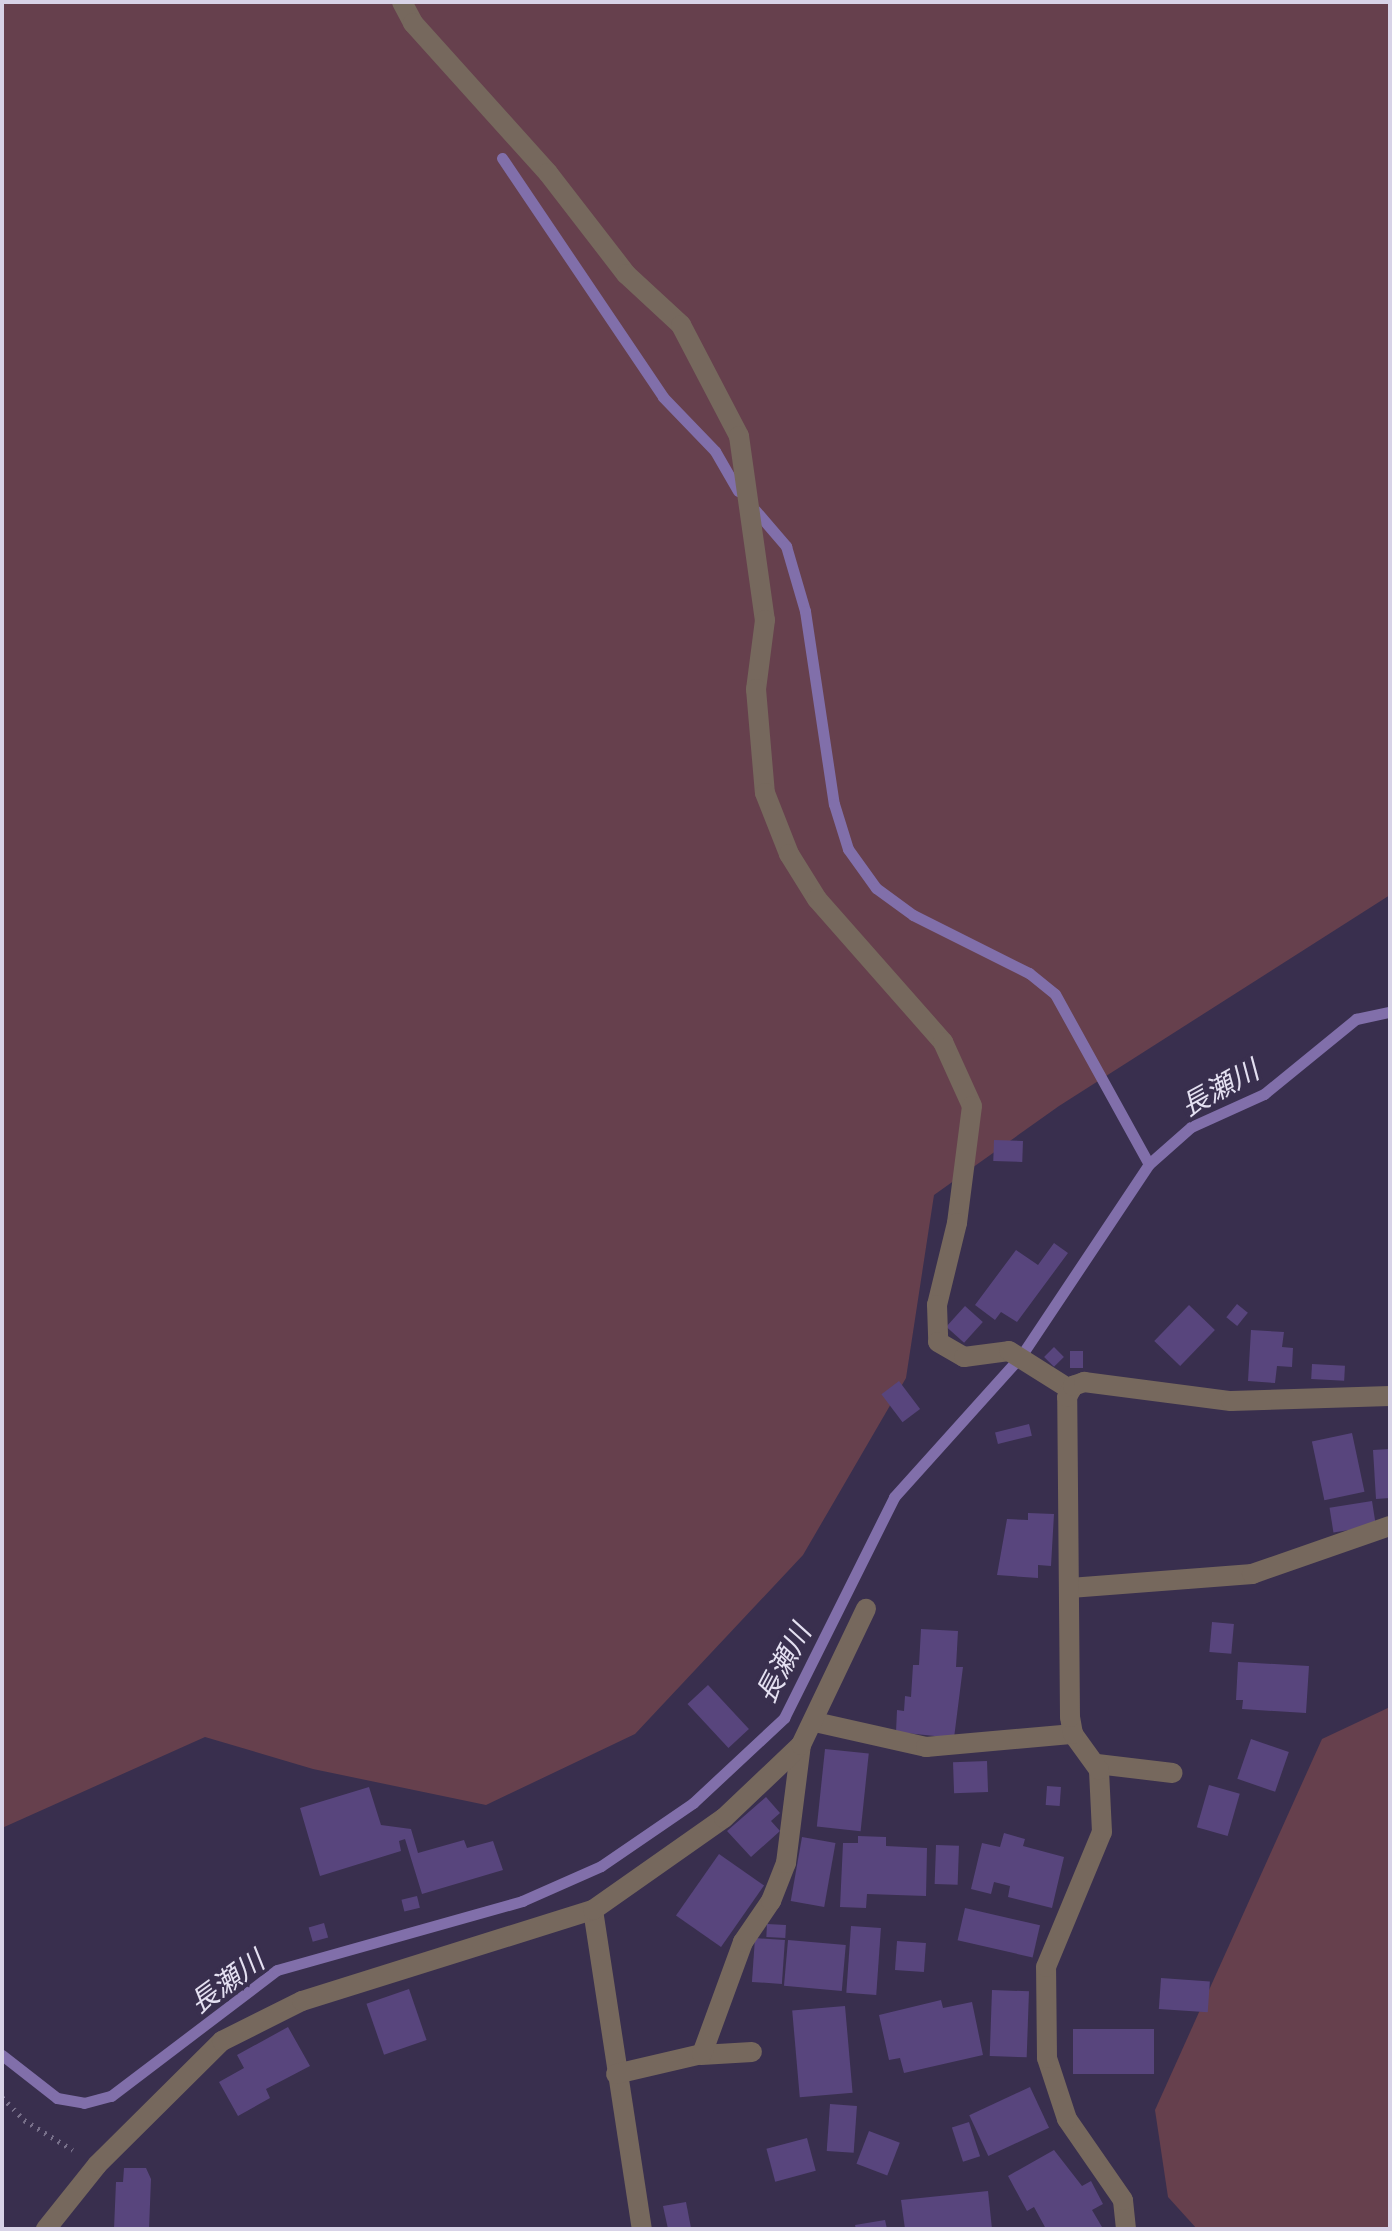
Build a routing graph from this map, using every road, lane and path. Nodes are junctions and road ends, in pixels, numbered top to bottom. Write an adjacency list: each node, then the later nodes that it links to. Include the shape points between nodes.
1 (402, 2): 2 (street, via 626,274 681,325 739,436 765,620 756,689 765,793 789,854 817,899 915,1006 963,1077 972,1106 934,1328 948,1353 1009,1351)
2 (1071, 1390): 3 (street, via 1084,1382 1260,1402); 5 (street)
3 (1390, 1396)
4 (1390, 1526): 5 (street, via 1252,1574)
5 (1070, 1588): 8 (street)
6 (866, 1609): 7 (street)
7 (815, 1722): 8 (street, via 926,1747); 9 (street)
8 (1073, 1734): 10 (street)
9 (801, 1745): 12 (street, via 724,1818); 14 (street, via 786,1863 771,1901 743,1942)
10 (1097, 1764): 11 (street); 20 (street, via 1102,1832 1046,1967 1047,2058 1067,2119 1123,2200)
11 (1172, 1773)
12 (593, 1910): 15 (street); 17 (street, via 302,2001 222,2041)
13 (752, 2052): 14 (street)
14 (701, 2055): 15 (street)
15 (616, 2074): 19 (street)
16 (2, 2097): 17 (path, via 24,2120)
17 (97, 2165): 18 (street)
18 (46, 2229)
19 (642, 2229)
20 (1126, 2229)

